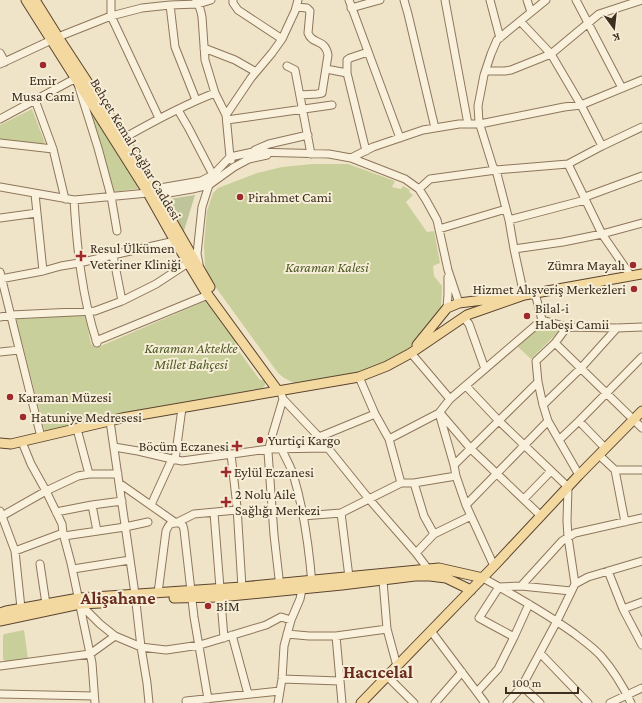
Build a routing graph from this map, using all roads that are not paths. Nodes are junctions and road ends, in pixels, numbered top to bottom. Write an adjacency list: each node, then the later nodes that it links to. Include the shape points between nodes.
1 (26, 0): 23 (main road, Behçet Kemal Çağlar Caddesi)
2 (35, 0): 23 (main road, Behçet Kemal Çağlar Caddesi)
3 (110, 0): 20 (street)
4 (211, 0): 15 (street)
5 (233, 0): 25 (street, via 238,10)
6 (349, 0): 18 (street)
7 (380, 0): 18 (street)
8 (404, 0): 53 (street)
9 (445, 0): 50 (street)
10 (490, 0): 24 (street)
11 (527, 0): 19 (street)
12 (546, 0): 19 (street)
13 (576, 0): 22 (street)
14 (639, 0): 22 (street, via 599,14)
15 (196, 2): 17 (street); 26 (street, via 201,11)
16 (296, 3): 25 (street); 32 (street, via 310,12 308,33 311,38 326,47)
17 (170, 6): 20 (street, via 142,8); 42 (street, via 175,47)
18 (351, 8): 27 (street)
19 (531, 12): 21 (street)
20 (111, 16): 23 (street); 47 (street)
21 (520, 22): 24 (street); 29 (street)
22 (588, 22): 29 (street); 38 (street)
23 (54, 38): 30 (street); 36 (main road, Behçet Kemal Çağlar Caddesi); 55 (main road, Behçet Kemal Çağlar Caddesi)
24 (500, 38): 33 (street, via 490,54)
25 (282, 39): 34 (street)
26 (204, 48): 34 (street, via 235,60); 39 (street, via 204,60)
27 (368, 52): 35 (street, via 347,60); 56 (street)
28 (0, 53): 30 (street)
29 (551, 54): 33 (street, via 511,70); 43 (street)
30 (2, 63)
31 (287, 66): 40 (street, via 295,70)
32 (326, 68): 35 (street); 40 (street, via 322,93)
33 (486, 71): 51 (street, via 478,106)
34 (256, 72): 48 (street)
35 (347, 73): 60 (street)
36 (76, 78): 41 (street); 74 (main road, Behçet Kemal Çağlar Caddesi); 76 (street)
37 (642, 80): 38 (street)
38 (622, 88): 43 (street)
39 (215, 93): 42 (street); 48 (street)
40 (300, 95): 45 (street)
41 (35, 100): 49 (street); 59 (street)
42 (196, 100): 46 (street)
43 (581, 104): 51 (street); 58 (street)
44 (332, 105): 45 (street)
45 (303, 109): 48 (street); 54 (street)
46 (178, 110): 47 (street); 69 (street)
47 (158, 118): 55 (street)
48 (227, 118): 64 (street)
49 (0, 119)
50 (468, 124): 51 (street); 53 (street)
51 (480, 124): 68 (street)
52 (642, 127): 58 (street)
53 (435, 128): 56 (street)
54 (308, 135): 61 (street, via 269,144); 63 (street)
55 (124, 138): 74 (main road, Behçet Kemal Çağlar Caddesi)
56 (400, 138): 60 (street)
57 (0, 143): 59 (street)
58 (602, 146): 66 (street)
59 (53, 149): 77 (street)
60 (366, 151): 65 (street)
61 (252, 152): 62 (street); 64 (street)
62 (276, 152): 63 (street); 67 (street, via 249,159)
63 (311, 154): 65 (street)
64 (230, 157): 67 (street); 69 (street)
65 (350, 158): 73 (street, via 405,179)
66 (568, 164): 68 (street); 78 (street)
67 (234, 167): 71 (street)
68 (496, 170): 73 (street, via 430,179); 80 (street)
69 (213, 175): 74 (street, via 201,181)
70 (642, 176): 78 (street)
71 (209, 185): 74 (street); 93 (street, via 202,207 198,238)
72 (0, 187): 75 (street)
73 (419, 189): 85 (street, via 437,220)
74 (153, 192): 76 (street); 88 (main road, Behçet Kemal Çağlar Caddesi); 93 (main road, Behçet Kemal Çağlar Caddesi)
75 (35, 194): 77 (street); 81 (street)
76 (111, 196): 79 (street); 86 (street)
77 (65, 199): 79 (street)
78 (585, 199): 83 (street); 87 (street)
79 (74, 200): 91 (street)
80 (506, 209): 83 (street); 85 (street)
81 (37, 214): 82 (street); 95 (street)
82 (0, 218)
83 (509, 220): 89 (street)
84 (642, 223): 87 (street)
85 (439, 229): 94 (street)
86 (117, 231)
87 (602, 234): 89 (street); 98 (street)
88 (175, 241): 90 (street); 92 (main road, Behçet Kemal Çağlar Caddesi)
89 (514, 249): 101 (street)
90 (113, 255): 91 (street); 102 (street)
91 (79, 263): 95 (street); 105 (street)
92 (188, 263): 100 (main road, Behçet Kemal Çağlar Caddesi); 102 (street, via 156,284)
93 (200, 270): 123 (main road, Behçet Kemal Çağlar Caddesi)
94 (448, 270): 103 (street); 104 (street)
95 (43, 271): 97 (street)
96 (642, 274): 98 (main road)
97 (0, 276): 106 (street)
98 (631, 276): 99 (main road)
99 (536, 293): 101 (main road); 109 (street)
100 (208, 295): 105 (street, via 97,342); 123 (main road, Behçet Kemal Çağlar Caddesi)
101 (524, 295): 103 (main road); 108 (main road, via 467,315)
102 (122, 300): 105 (street)
103 (459, 303): 104 (main road); 108 (main road, via 465,309)
104 (447, 308): 108 (main road, via 448,319 452,322); 116 (main road)
105 (88, 310): 106 (street)
106 (11, 315): 107 (street); 114 (street)
107 (0, 317)
108 (460, 320): 116 (main road); 119 (street, via 469,324)
109 (542, 320): 110 (street); 119 (street)
110 (568, 327): 112 (street); 113 (street)
111 (642, 327): 112 (street)
112 (617, 328): 118 (street)
113 (555, 342): 118 (street); 121 (street, via 536,361)
114 (19, 350): 115 (street); 138 (street)
115 (0, 352)
116 (411, 353): 120 (main road); 125 (street)
117 (642, 358): 124 (street)
118 (581, 368): 124 (street); 126 (street)
119 (485, 369): 122 (street)
120 (359, 377): 123 (main road); 130 (street)
121 (538, 382): 126 (street); 133 (street)
122 (466, 386): 125 (street); 133 (street)
123 (282, 392): 127 (main road); 139 (street); 151 (street)
124 (606, 394): 131 (street); 135 (street)
125 (450, 399): 129 (street)
126 (543, 405): 134 (street)
127 (182, 408): 132 (main road); 155 (street)
128 (642, 411): 131 (main road)
129 (439, 413): 140 (street); 152 (street); 156 (street)
130 (375, 414): 139 (street); 140 (street)
131 (633, 420): 136 (street); 149 (main road)
132 (110, 421): 137 (main road); 146 (street)
133 (499, 421): 145 (street); 152 (street)
134 (548, 421): 141 (street); 145 (street)
135 (579, 421): 141 (street); 149 (street)
136 (642, 428)
137 (77, 429): 138 (main road); 160 (street)
138 (41, 437): 142 (main road)
139 (319, 437): 148 (street)
140 (389, 439): 166 (street)
141 (559, 440): 163 (street)
142 (22, 442): 144 (main road); 169 (street)
143 (0, 443): 144 (main road)
144 (11, 444): 150 (street)
145 (525, 446): 159 (street); 162 (street)
146 (114, 447): 155 (street); 161 (street)
147 (282, 448): 148 (street); 151 (street); 181 (street, via 292,473)
148 (327, 448): 170 (street)
149 (605, 448): 154 (main road)
150 (0, 449)
151 (269, 449): 153 (street); 210 (street)
152 (471, 449): 156 (street); 162 (street)
153 (231, 454): 155 (street); 176 (street)
154 (598, 455): 157 (street); 163 (main road)
155 (174, 460): 174 (street)
156 (454, 465): 164 (street)
157 (615, 470): 158 (street); 186 (street)
158 (642, 470)
159 (551, 471): 168 (street); 171 (street)
160 (89, 474): 161 (street); 169 (street, via 78,476)
161 (118, 474): 165 (street)
162 (497, 474): 171 (street); 175 (street)
163 (578, 475): 168 (main road)
164 (456, 476): 167 (street); 175 (street)
165 (119, 483): 172 (street); 174 (street)
166 (401, 483): 167 (street); 170 (street)
167 (414, 483): 191 (street, via 424,516)
168 (568, 487): 183 (main road); 192 (street)
169 (46, 491): 177 (street); 180 (street)
170 (369, 499): 179 (street); 194 (street)
171 (524, 499): 183 (street)
172 (122, 501): 173 (street); 188 (street)
173 (92, 505): 177 (street); 189 (street)
174 (151, 505): 187 (street)
175 (466, 505): 182 (street)
176 (237, 510): 178 (street); 209 (street)
177 (56, 512): 190 (street, via 62,524)
178 (214, 513): 187 (street, via 194,514); 215 (street)
179 (341, 513): 181 (street); 202 (street)
180 (1, 514): 193 (street)
181 (303, 516): 205 (street)
182 (471, 516): 191 (street); 198 (street)
183 (541, 516): 198 (main road)
184 (642, 518): 186 (street)
185 (148, 522): 188 (street)
186 (625, 522): 192 (street, via 575,533)
187 (176, 523): 214 (street, via 168,525 166,531); 216 (street, via 180,523 184,530)
188 (125, 527): 189 (street); 195 (street)
189 (97, 531): 190 (street)
190 (63, 534): 193 (street); 199 (street)
191 (434, 534): 194 (street)
192 (568, 537): 206 (street); 208 (street)
193 (15, 551): 222 (street)
194 (416, 552): 201 (street)
195 (130, 560): 199 (street); 217 (street)
196 (642, 561): 200 (street)
197 (40, 564): 220 (street)
198 (494, 566): 203 (main road)
199 (73, 569): 218 (street)
200 (608, 571): 206 (street); 223 (street)
201 (429, 573): 202 (main road); 203 (main road, via 439,568); 204 (main road); 212 (main road)
202 (349, 577): 205 (main road)
203 (483, 578): 211 (street); 212 (main road)
204 (383, 580): 205 (main road); 228 (street)
205 (312, 584): 207 (main road)
206 (575, 584): 213 (street)
207 (302, 585): 210 (main road); 226 (street, via 300,599)
208 (521, 586): 211 (street); 213 (street)
209 (242, 587): 210 (main road); 215 (main road)
210 (280, 587): 215 (main road)
211 (499, 587): 221 (street); 234 (street, via 479,618)
212 (471, 590): 229 (main road)
213 (571, 591): 227 (street)
214 (158, 593): 216 (main road); 217 (main road)
215 (220, 593): 216 (main road); 235 (street)
216 (192, 594): 217 (main road); 236 (street)
217 (136, 597): 218 (main road); 238 (street)
218 (79, 601): 220 (main road); 225 (main road); 232 (street); 240 (street)
219 (642, 602): 223 (street)
220 (46, 604): 222 (main road)
221 (529, 604): 227 (street); 234 (street)
222 (21, 608): 224 (main road)
223 (623, 609): 237 (street)
224 (0, 613)
225 (0, 620)
226 (291, 620): 230 (street); 231 (street, via 281,617 266,625)
227 (557, 621): 239 (street); 254 (street, via 600,655 616,675)
228 (387, 629): 233 (street); 242 (street)
229 (431, 631): 242 (main road); 243 (street)
230 (287, 634): 233 (street); 245 (street)
231 (232, 635): 235 (street); 252 (street)
232 (115, 636): 238 (street); 240 (street)
233 (336, 636): 246 (street)
234 (514, 637): 250 (street, via 498,668)
235 (224, 638): 236 (street)
236 (200, 645): 238 (street, via 166,650); 256 (street)
237 (642, 645)
238 (141, 647): 260 (street)
239 (540, 653): 247 (street); 269 (street)
240 (90, 654): 241 (street); 257 (street)
241 (0, 666)
242 (397, 666): 244 (main road)
243 (462, 672): 250 (street); 265 (street)
244 (387, 676): 263 (main road); 264 (street)
245 (282, 680): 246 (street); 249 (street)
246 (340, 681): 262 (street)
247 (522, 686): 267 (street); 268 (street)
248 (642, 688): 254 (street)
249 (280, 691): 252 (street); 261 (street)
250 (477, 692): 266 (street)
251 (0, 694): 253 (street)
252 (248, 694): 256 (street)
253 (29, 695): 255 (street); 259 (street)
254 (627, 695): 270 (street); 271 (street)
255 (57, 699): 257 (street)
256 (208, 699): 258 (street)
257 (95, 700)
258 (186, 701)
259 (30, 703)
260 (149, 703)
261 (278, 703)
262 (342, 703)
263 (361, 703)
264 (414, 703)
265 (435, 703)
266 (485, 703)
267 (507, 703)
268 (540, 703)
269 (588, 703)
270 (610, 703)
271 (631, 703)

